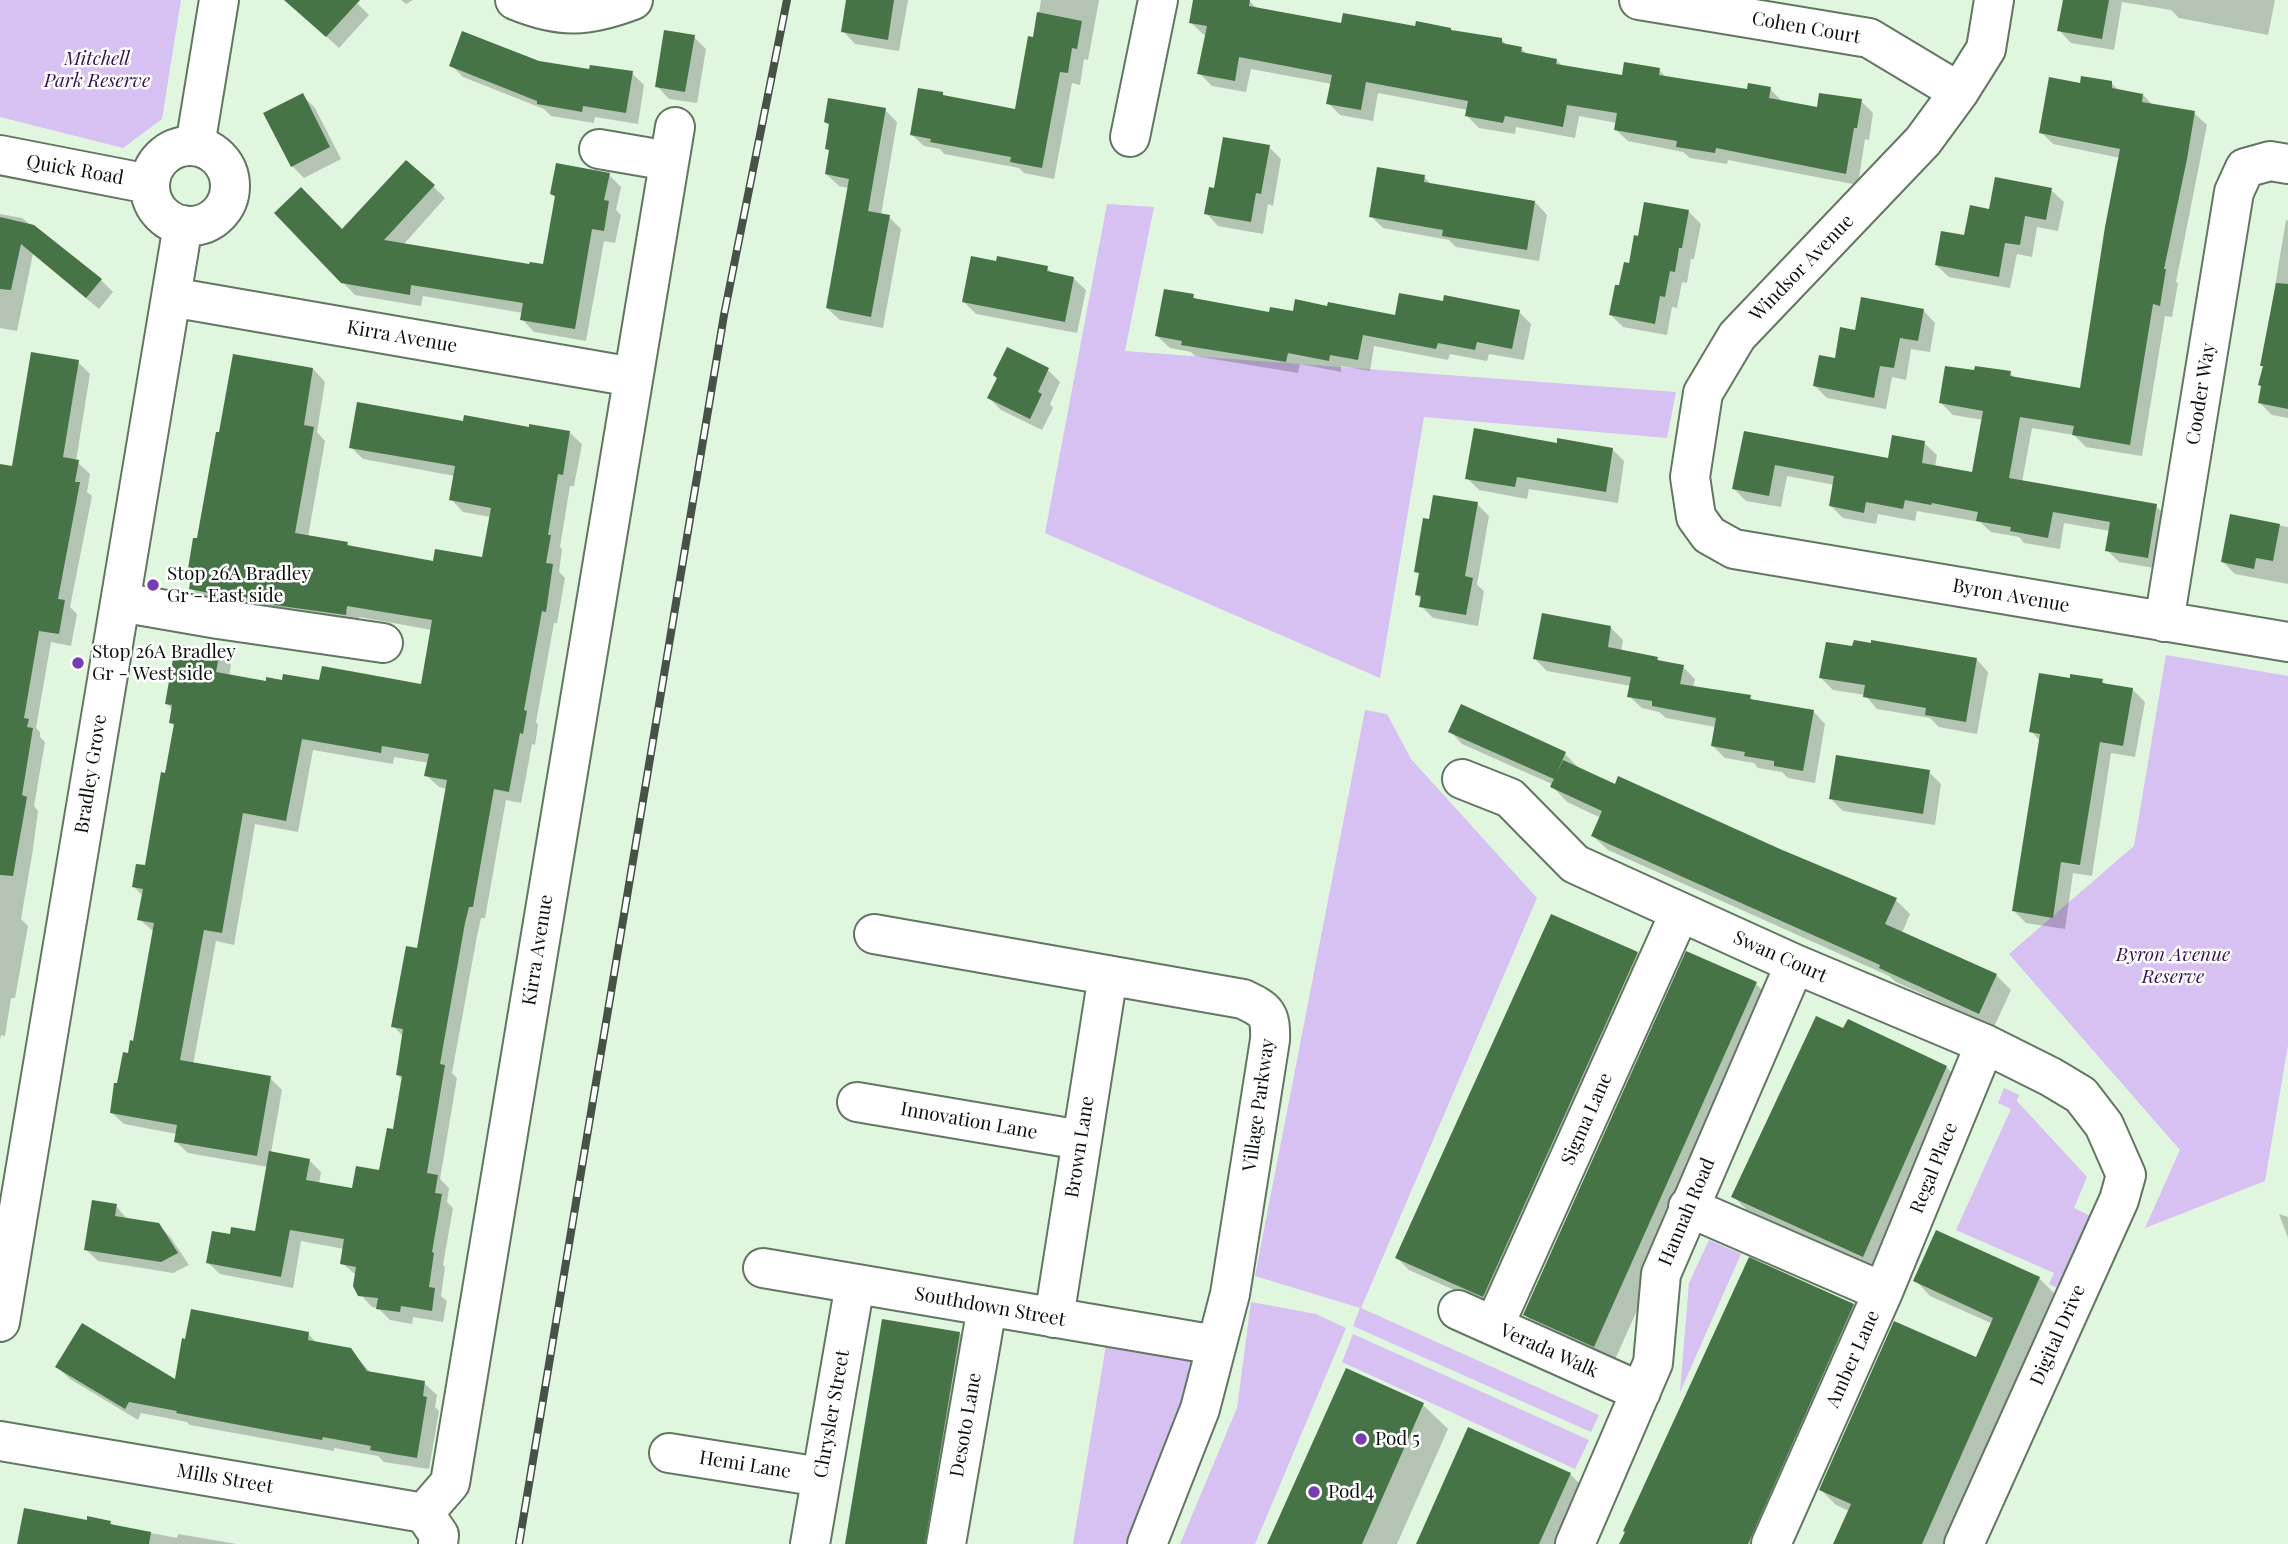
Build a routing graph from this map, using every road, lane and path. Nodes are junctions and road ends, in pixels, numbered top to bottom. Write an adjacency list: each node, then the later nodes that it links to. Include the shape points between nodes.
1 (219, 0): 9 (street)
2 (515, 0): 3 (street, via 548,13 589,14)
3 (634, 0)
4 (1158, 0): 8 (street)
5 (1639, 0): 7 (street, Cohen Court, via 1869,38)
6 (1994, 0): 7 (street, Windsor Avenue, via 1986,49)
7 (1959, 92): 17 (street, Windsor Avenue, via 1923,141 1737,336 1703,393 1690,477 1696,517 1709,535)
8 (1130, 137)
9 (195, 146): 13 (street, via 176,148 163,156); 14 (street, via 220,160 230,188 219,213 200,225)
10 (598, 149): 16 (street, Kirra Avenue, via 672,144)
11 (0, 155): 13 (street, Quick Road)
12 (2288, 164): 19 (street, Cooder Way, via 2270,161 2245,168 2234,192)
13 (149, 184): 14 (street, via 154,205)
14 (183, 225): 15 (street, Bradley Grove)
15 (171, 297): 16 (street, Kirra Avenue); 18 (street, Bradley Grove)
16 (633, 377): 46 (street, Kirra Avenue, via 450,1483)
17 (1734, 550): 19 (street, Byron Avenue)
18 (120, 602): 21 (street); 32 (street, Bradley Grove)
19 (2164, 622): 20 (street, Byron Avenue)
20 (2288, 642)
21 (383, 643)
22 (1462, 779): 23 (street, Swan Court, via 1510,798 1575,864)
23 (1680, 912): 25 (street, Swan Court); 40 (street, Sigma Lane)
24 (874, 934): 26 (street, Village Parkway)
25 (1795, 964): 27 (street, Swan Court); 31 (street, Hannah Road)
26 (1108, 975): 30 (street, Brown Lane); 41 (street, Village Parkway, via 1243,999 1262,1008 1270,1022 1231,1286)
27 (1985, 1044): 29 (street, Swan Court, via 2081,1096); 35 (street, Regal Place)
28 (857, 1102): 30 (street, Innovation Lane)
29 (2104, 1125): 52 (street, Digital Drive, via 2126,1175 2119,1200)
30 (1081, 1140): 38 (street, Brown Lane)
31 (1688, 1208): 35 (street, Amber Lane); 42 (street, Hannah Road, via 1661,1273 1653,1363)
32 (7, 1240): 39 (street, Bradley Grove)
33 (763, 1268): 34 (street, Southdown Street)
34 (855, 1284): 36 (street, Southdown Street); 45 (street, Chrysler Street)
35 (1883, 1292): 51 (street, Amber Lane)
36 (986, 1307): 38 (street, Southdown Street); 48 (street, Desoto Lane)
37 (1458, 1310): 40 (street, Verada Walk)
38 (1054, 1318): 41 (street, Southdown Street)
39 (0, 1322)
40 (1494, 1326): 42 (street, Verada Walk)
41 (1216, 1345): 49 (street, Village Parkway, via 1200,1409)
42 (1641, 1392): 50 (street, Hannah Road)
43 (0, 1441): 46 (street, Mills Street)
44 (669, 1452): 45 (street, Hemi Lane)
45 (821, 1477): 47 (street, Chrysler Street)
46 (433, 1531)
47 (810, 1544)
48 (946, 1544)
49 (1147, 1544)
50 (1575, 1544)
51 (1770, 1544)
52 (1964, 1544)

